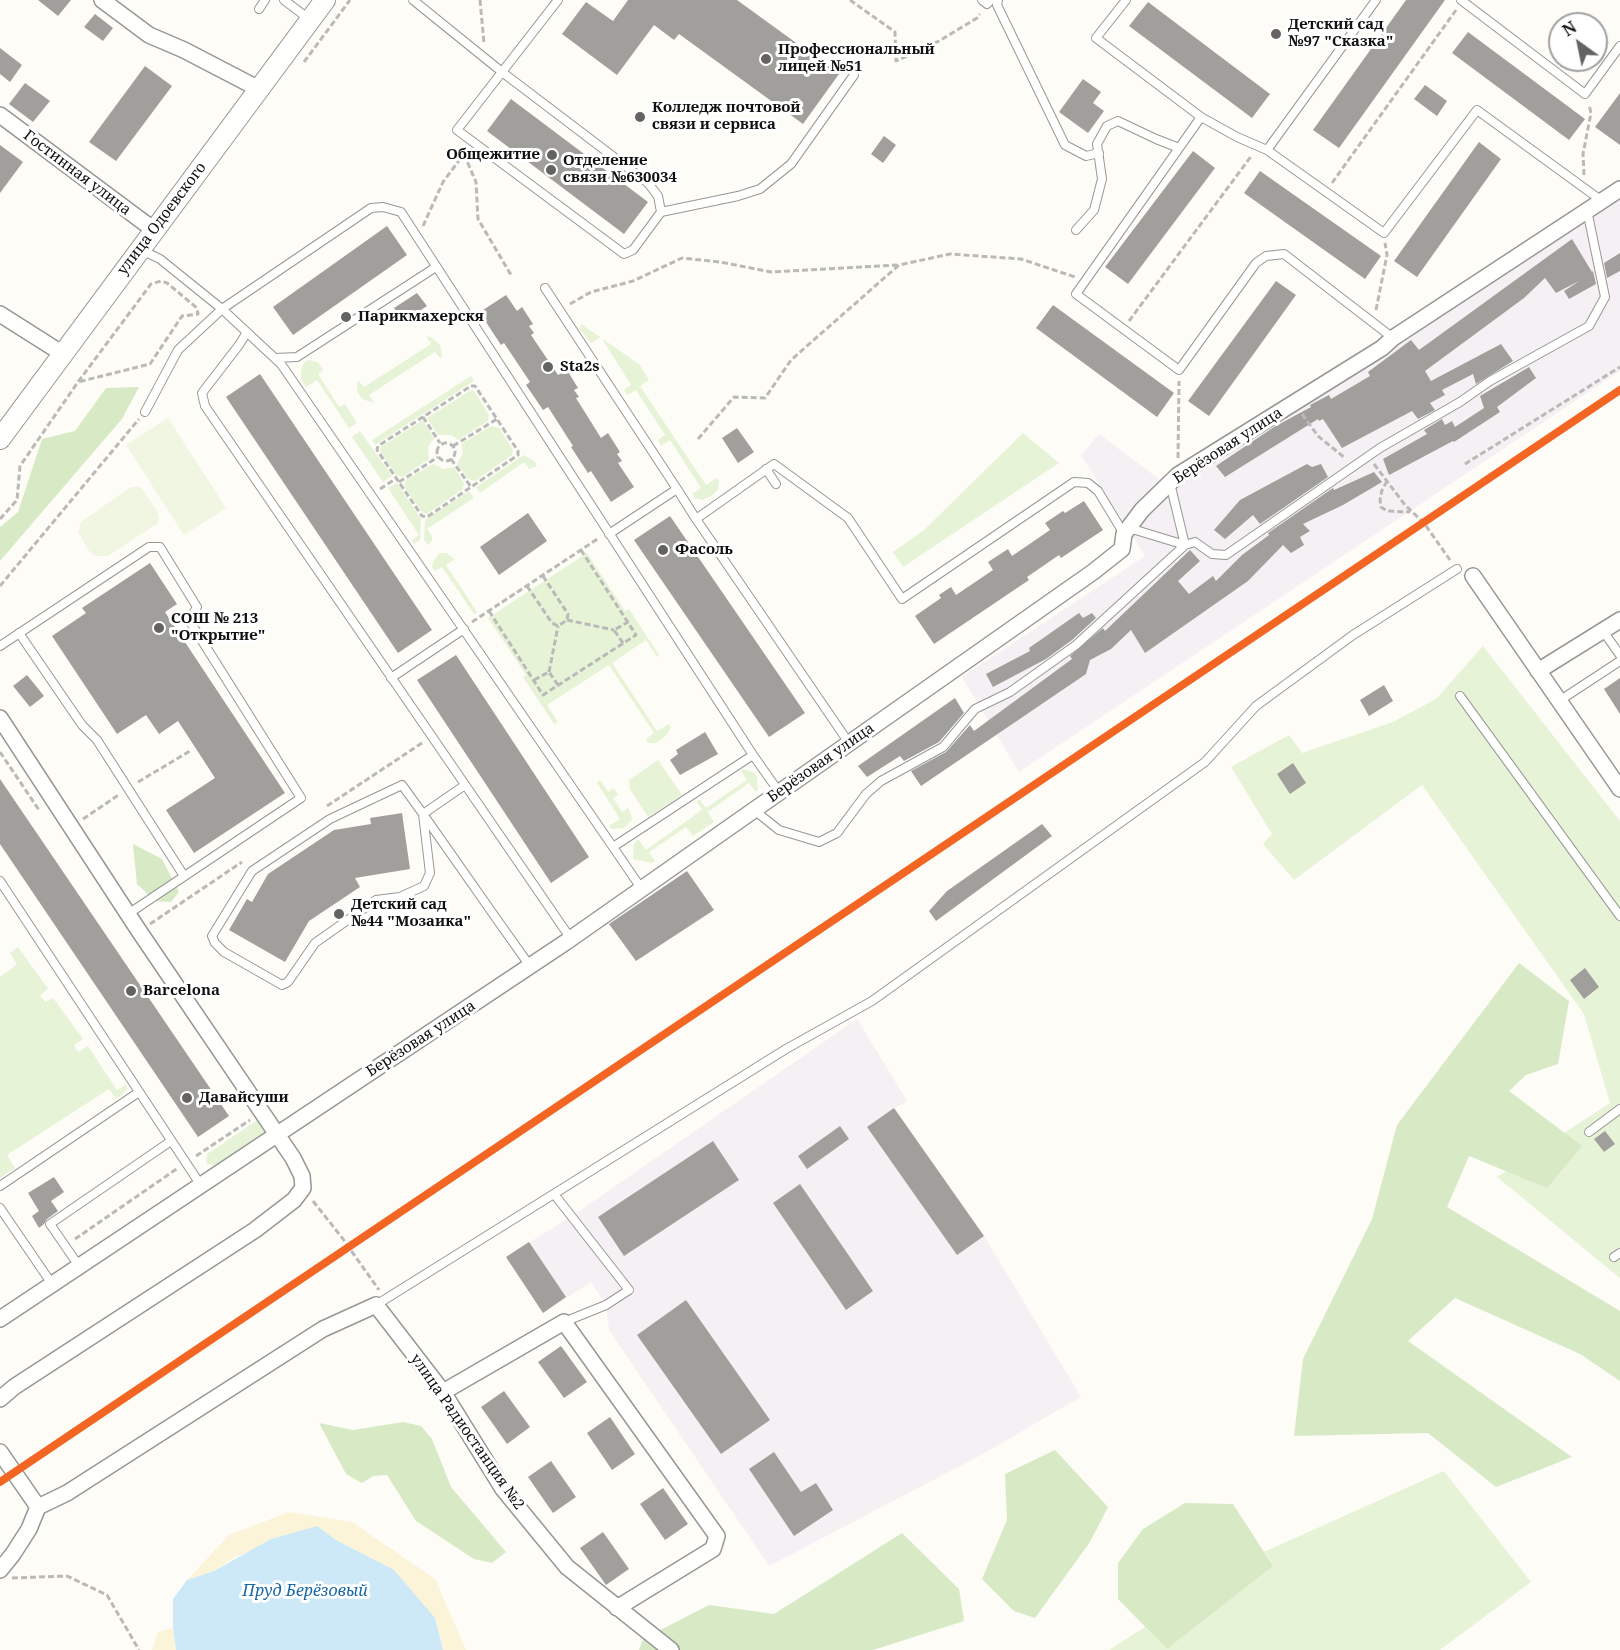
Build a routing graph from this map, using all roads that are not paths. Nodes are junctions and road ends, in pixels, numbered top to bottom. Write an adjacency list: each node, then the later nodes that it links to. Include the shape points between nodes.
1 (102, 0): 16 (street, via 149,35)
2 (265, 0): 11 (lane)
3 (284, 0): 12 (lane)
4 (325, 0): 12 (street, улица Одоевского)
5 (413, 0): 14 (lane)
6 (558, 0): 14 (lane)
7 (998, 0): 21 (lane, via 997,5 1065,145 1086,156)
8 (1126, 0): 18 (lane, via 1096,38)
9 (1376, 0): 20 (lane)
10 (1462, 0): 13 (lane, via 1585,94)
11 (259, 9)
12 (310, 20): 16 (street, улица Одоевского)
13 (1620, 46)
14 (501, 72): 25 (lane, via 648,183 658,196); 25 (lane, via 457,130 624,254 633,250)
15 (854, 75): 25 (lane, via 791,164 760,189)
16 (259, 89): 26 (street, улица Одоевского)
17 (0, 115): 26 (street, Гостинная улица)
18 (1201, 117): 19 (lane); 20 (lane)
19 (1179, 148): 21 (lane, via 1118,121 1107,126 1097,144); 34 (lane, via 1076,294 1179,370 1256,263 1266,256 1284,255)
20 (1266, 150): 23 (lane, via 1384,233 1477,111)
21 (1099, 153): 27 (lane, via 1102,179 1094,210)
22 (1620, 189): 23 (street, Берёзовая улица)
23 (1602, 201): 24 (street, Берёзовая улица)
24 (1587, 210): 34 (street, Берёзовая улица); 46 (lane, via 1605,297 1589,326 1380,448 1226,555 1212,554 1195,542)
25 (661, 212)
26 (154, 230): 28 (street, улица Одоевского)
27 (1076, 230)
28 (139, 249): 31 (lane, via 160,259); 35 (street, улица Одоевского)
29 (436, 267): 31 (lane, via 401,212 371,208); 36 (lane, via 297,357); 45 (lane)
30 (545, 288): 42 (lane)
31 (222, 309): 33 (lane); 37 (lane, via 178,350)
32 (0, 314): 35 (street)
33 (247, 332): 36 (lane); 57 (lane, via 202,393 205,406)
34 (1394, 338): 40 (street, Берёзовая улица)
35 (63, 354): 38 (street, улица Одоевского)
36 (275, 358): 50 (lane)
37 (145, 412)
38 (0, 439)
39 (766, 469): 41 (lane); 43 (lane); 44 (lane, via 774,464 848,518 902,599 1074,482 1088,483 1098,491)
40 (1174, 479): 44 (street, Берёзовая улица); 46 (lane)
41 (776, 484)
42 (678, 489): 43 (lane); 45 (lane)
43 (696, 519): 61 (lane)
44 (1126, 531): 46 (lane); 61 (street, Берёзовая улица, via 1122,549 1093,572)
45 (609, 533): 62 (lane)
46 (1185, 545): 66 (lane, via 1076,645 1010,692 975,709 943,747 881,781 866,794 837,833 819,842 779,831)
47 (1457, 569): 83 (lane, via 1353,635 1256,706 1205,762 872,1001 786,1049)
48 (1473, 576): 56 (street)
49 (1620, 620): 51 (street)
50 (463, 629): 57 (lane); 68 (lane)
51 (1604, 631): 54 (lane); 56 (street)
52 (19, 633): 53 (lane); 69 (lane, via 82,725 97,740); 69 (lane, via 149,546 160,547 197,607 189,620 301,798)
53 (0, 646)
54 (1620, 655)
55 (1620, 661): 59 (lane)
56 (1538, 671): 59 (street)
57 (392, 678): 63 (lane)
58 (1461, 696): 73 (lane)
59 (1559, 701): 64 (street)
60 (0, 718): 72 (street)
61 (849, 743): 65 (street, Берёзовая улица)
62 (753, 755): 65 (lane); 68 (lane)
63 (465, 785): 67 (lane); 74 (lane)
64 (1620, 789)
65 (779, 792): 66 (street, Берёзовая улица)
66 (754, 810): 71 (street, Берёзовая улица)
67 (423, 814): 67 (lane, via 402,785 330,819 252,872 212,936 215,943 282,985 288,982 315,943 376,900 400,897 424,886 430,873); 75 (lane)
68 (613, 847): 71 (lane)
69 (184, 876): 72 (lane)
70 (0, 881): 76 (lane)
71 (641, 888): 74 (street, Берёзовая улица)
72 (128, 914): 79 (street)
73 (1620, 916)
74 (571, 939): 75 (street, Берёзовая улица)
75 (530, 966): 79 (street, Берёзовая улица)
76 (139, 1092): 80 (lane); 82 (lane)
77 (1620, 1109): 78 (lane)
78 (1590, 1132)
79 (276, 1134): 81 (street, Берёзовая улица); 91 (street, via 302,1176 303,1188 294,1200)
80 (171, 1141): 81 (lane); 85 (lane, via 50,1224)
81 (200, 1184): 85 (street, Берёзовая улица)
82 (0, 1185)
83 (554, 1194): 87 (lane); 89 (lane, via 629,1290 606,1305)
84 (0, 1208): 86 (lane)
85 (79, 1266): 86 (street, Берёзовая улица)
86 (52, 1284): 88 (street, Берёзовая улица)
87 (376, 1305): 90 (street, улица Радиостанция №2); 93 (street, via 323,1329 67,1494)
88 (0, 1319)
89 (564, 1322): 90 (street); 95 (street, via 717,1536 713,1549)
90 (443, 1392): 95 (street, улица Радиостанция №2, via 503,1490 567,1568)
91 (0, 1399)
92 (0, 1452): 93 (street)
93 (38, 1507): 94 (street)
94 (6, 1574)
95 (617, 1608): 96 (street, улица Радиостанция №2)
96 (671, 1650)

